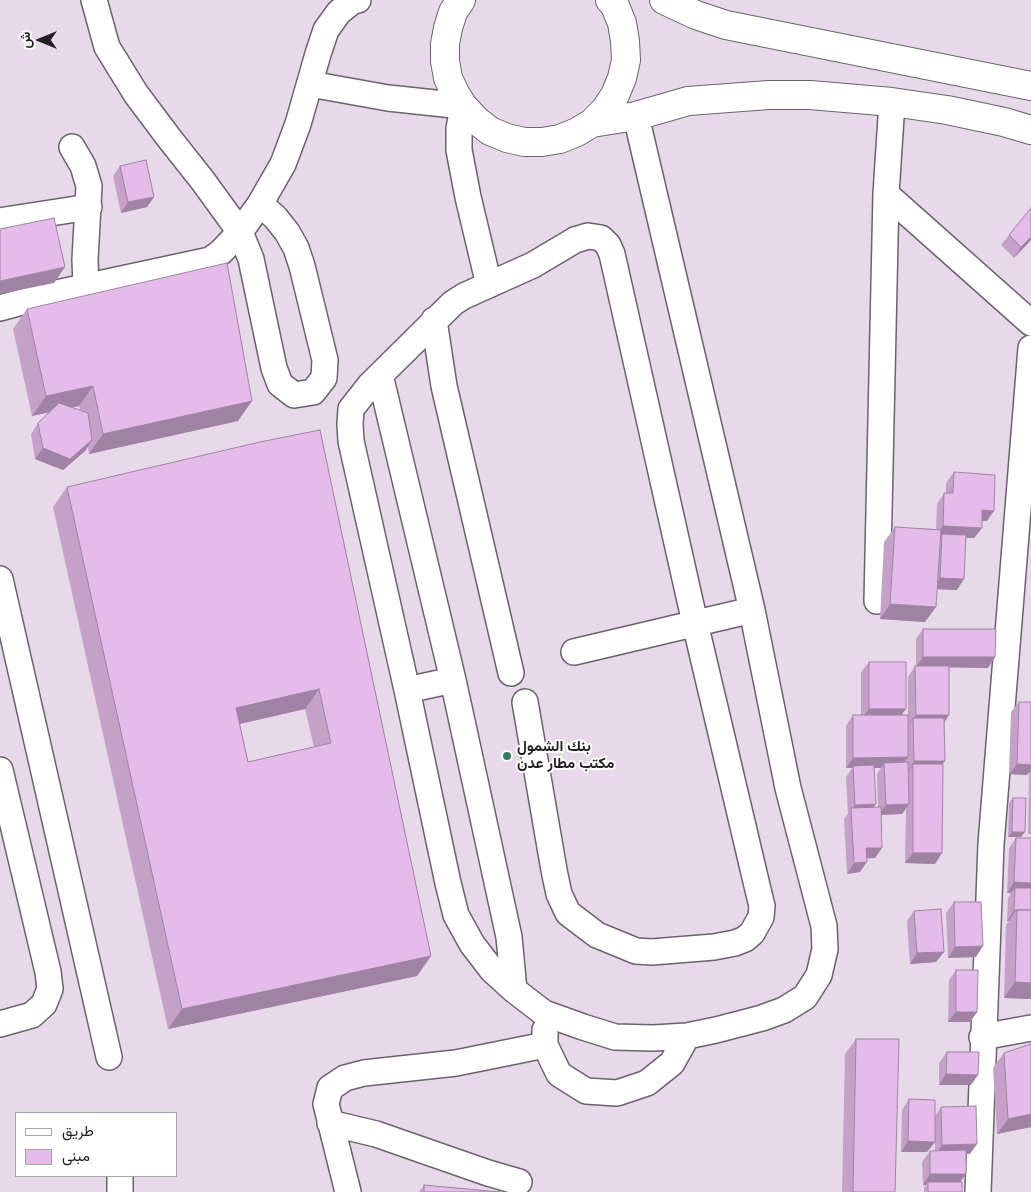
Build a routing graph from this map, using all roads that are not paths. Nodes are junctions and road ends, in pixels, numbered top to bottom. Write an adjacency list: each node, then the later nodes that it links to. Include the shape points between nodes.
1 (94, 0): 18 (street, via 107,47 136,94)
2 (461, 0): 9 (main road, via 448,28 445,61 448,78)
3 (610, 0): 11 (main road, via 622,24 626,60 615,95)
4 (664, 0): 7 (main road, via 726,25)
5 (344, 4): 6 (street, via 326,30)
6 (310, 84): 9 (street, via 388,98); 15 (street, via 283,164)
7 (1031, 86)
8 (892, 102): 10 (main road, via 810,95 753,96 688,102); 12 (main road, via 947,110); 14 (street)
9 (463, 106): 11 (main road, via 490,131 524,142 560,139); 19 (street, via 459,150)
10 (636, 116): 11 (main road); 28 (street)
11 (592, 123)
12 (1031, 130)
13 (72, 147): 16 (street, via 89,186)
14 (886, 194): 23 (street); 27 (street)
15 (260, 204): 18 (street); 18 (street, via 287,232 302,266 325,360 324,378 313,392 294,395 280,384 251,259)
16 (89, 207): 17 (street); 20 (street)
17 (0, 220)
18 (240, 232): 20 (street, via 210,260)
19 (489, 285): 22 (street, via 464,296); 29 (street, via 533,265 575,240 588,236 601,238 608,245)
20 (86, 286): 21 (street)
21 (0, 308)
22 (434, 320): 25 (street); 31 (street, via 444,386)
23 (1031, 323)
24 (1031, 348): 43 (street, via 991,844)
25 (380, 375): 32 (street); 33 (street, via 351,409 351,441)
26 (0, 579): 36 (street)
27 (877, 600)
28 (752, 610): 29 (street); 42 (street, via 788,788 824,926 825,949 819,975 805,997 762,1018)
29 (695, 623): 30 (street); 34 (street, via 762,906 758,926 745,939 714,947 636,951 597,935 568,913 559,894 554,870)
30 (574, 652)
31 (511, 673)
32 (453, 680): 33 (street); 38 (street, via 509,937)
33 (408, 690): 38 (street, via 456,915 492,970)
34 (525, 702)
35 (0, 770): 37 (street)
36 (78, 918): 37 (street); 45 (street)
37 (37, 927): 40 (street, via 50,989 44,1004 32,1015)
38 (514, 990): 39 (street)
39 (544, 1013): 42 (street, via 614,1036); 44 (street)
40 (0, 1024)
41 (1031, 1028): 43 (street)
42 (687, 1036): 44 (street, via 672,1063 647,1083 617,1093 586,1091 559,1074)
43 (982, 1036): 51 (street)
44 (545, 1046): 46 (street, via 456,1063 345,1078 330,1088 326,1104)
45 (109, 1057)
46 (330, 1123): 48 (street, via 376,1134); 50 (street)
47 (120, 1177): 49 (street)
48 (519, 1182)
49 (120, 1192)
50 (348, 1192)
51 (978, 1192)

